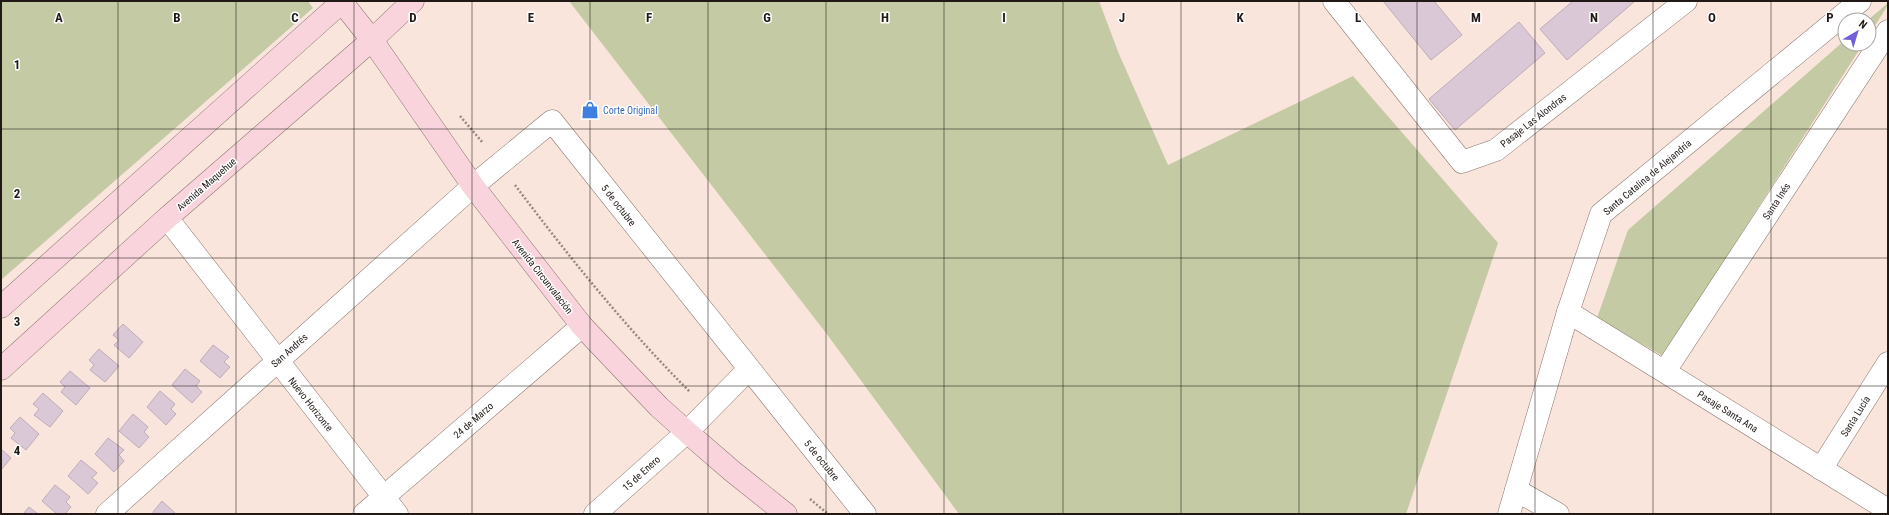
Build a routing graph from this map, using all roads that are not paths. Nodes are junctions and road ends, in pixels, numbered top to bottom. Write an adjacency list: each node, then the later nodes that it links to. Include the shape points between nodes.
1 (342, 1): 7 (street, Avenida Circunvalación); 10 (street)
2 (413, 1): 7 (street, Avenida Maquehue)
3 (1334, 1): 4 (street, Pasaje Las Alondras, via 1462,162 1496,150)
4 (1686, 1)
5 (1860, 1): 11 (street, Santa Catalina de Alejandría, via 1601,214)
6 (1888, 31): 17 (street, Santa Inés)
7 (372, 40): 8 (street, Avenida Circunvalación); 9 (street, Avenida Maquehue)
8 (473, 186): 12 (street, Avenida Circunvalación); 13 (street, San Andrés); 16 (street, 5 de octubre, via 552,121)
9 (167, 218): 13 (street, Nuevo Horizonte); 15 (street, Avenida Maquehue)
10 (1, 308)
11 (1568, 312): 17 (street, Pasaje Santa Ana); 20 (street, Santa Catalina de Alejandría)
12 (582, 326): 18 (street, Avenida Circunvalación); 21 (street, 24 de Marzo)
13 (278, 360): 21 (street, Nuevo Horizonte); 23 (street, San Andrés)
14 (1888, 363): 19 (street, Santa Lucía)
15 (1, 369)
16 (749, 369): 18 (street); 28 (street, 5 de octubre)
17 (1665, 371): 19 (street, Pasaje Santa Ana)
18 (687, 432): 26 (street, 15 de Enero); 27 (street, Avenida Circunvalación)
19 (1821, 469): 22 (street, Pasaje Santa Ana)
20 (1516, 490): 29 (street, Santa Catalina de Alejandría); 30 (street)
21 (384, 496): 24 (street, 24 de Marzo); 25 (street, Nuevo Horizonte)
22 (1888, 510)
23 (107, 514)
24 (364, 514)
25 (397, 514)
26 (595, 514)
27 (786, 514)
28 (865, 514)
29 (1509, 514)
30 (1558, 514)

